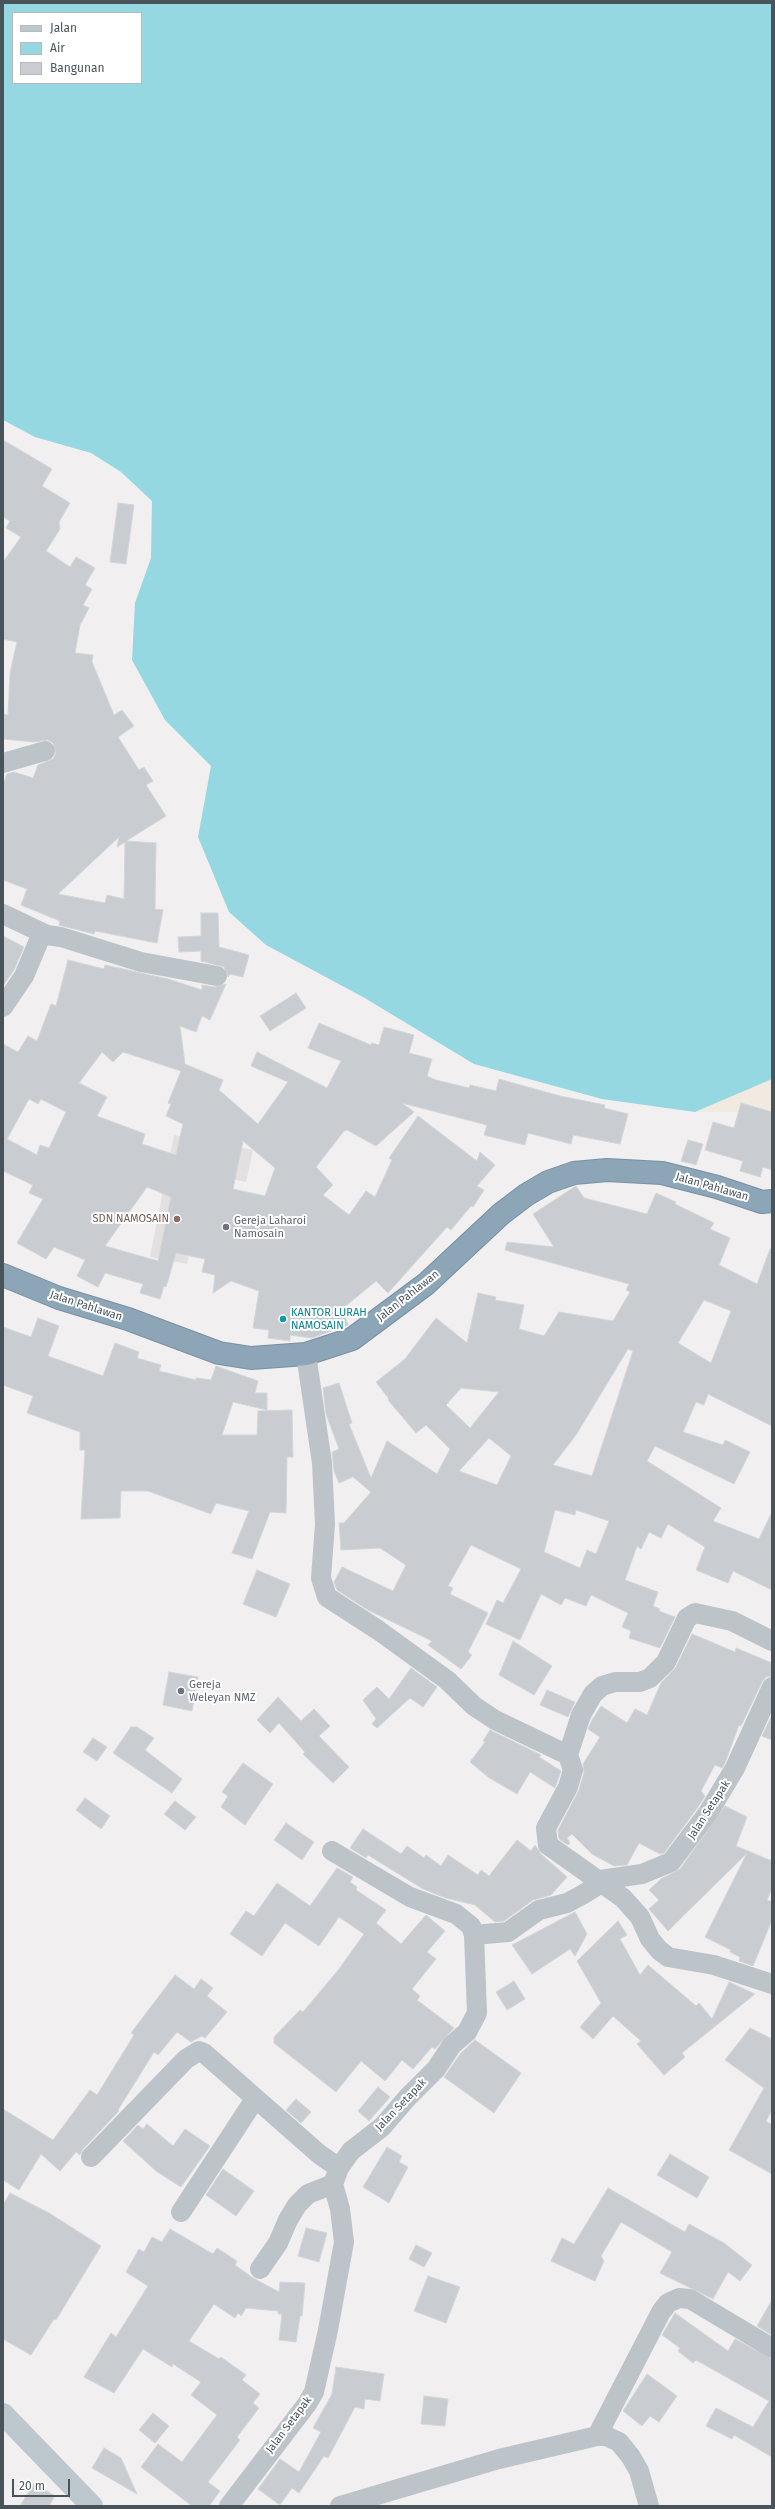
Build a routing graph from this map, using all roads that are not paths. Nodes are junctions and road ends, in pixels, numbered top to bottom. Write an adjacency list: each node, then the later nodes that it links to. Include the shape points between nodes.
1 (45, 751): 2 (street)
2 (3, 763)
3 (3, 914): 4 (street)
4 (47, 935): 5 (street, via 141,962); 6 (street, via 40,938 24,976)
5 (218, 976)
6 (3, 1007)
7 (772, 1201): 9 (highway, Jalan Pahlawan, via 762,1202 717,1186 662,1173 607,1170 574,1173 548,1182 526,1195 501,1214 426,1284 352,1339)
8 (4, 1276): 9 (highway, Jalan Pahlawan, via 219,1353 251,1358)
9 (306, 1354): 12 (street, via 322,1463 325,1524 321,1578 327,1597 447,1680 474,1706 495,1720)
10 (772, 1641): 12 (street, via 732,1621 695,1613 687,1618 666,1662 650,1678 640,1682 615,1682 602,1686 593,1694 581,1715)
11 (772, 1687): 14 (street, Jalan Setapak, via 735,1768 679,1854 671,1862 642,1874)
12 (568, 1755): 14 (street, via 573,1770 568,1787 546,1828 548,1845)
13 (332, 1851): 15 (street, via 410,1897 456,1914 471,1926)
14 (600, 1880): 15 (street, via 595,1887 582,1895 567,1903 540,1910 508,1932); 16 (street, via 623,1898 640,1917 650,1939 668,1956)
15 (474, 1934): 19 (street, Jalan Setapak, via 478,2002 474,2020 467,2032 452,2045 436,2069 382,2127 351,2151)
16 (768, 1977)
17 (255, 2099): 18 (street, via 204,2053 193,2053); 19 (street, via 319,2154); 20 (street)
18 (91, 2158)
19 (336, 2176): 21 (street, via 308,2194 297,2205 278,2243); 26 (street, Jalan Setapak, via 344,2242 314,2392)
20 (181, 2212)
21 (260, 2269)
22 (772, 2348): 24 (street, via 690,2299 678,2298 668,2303)
23 (3, 2414): 25 (street)
24 (597, 2436): 27 (street, via 499,2459); 28 (street, via 606,2436 619,2442 631,2457 639,2471)
25 (92, 2506)
26 (229, 2506)
27 (340, 2506)
28 (649, 2506)

